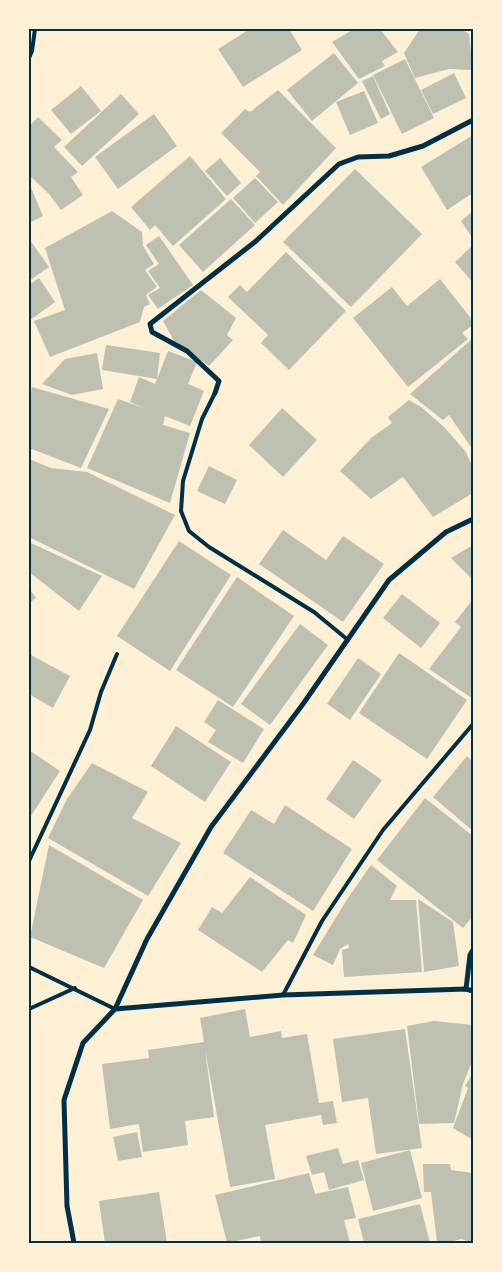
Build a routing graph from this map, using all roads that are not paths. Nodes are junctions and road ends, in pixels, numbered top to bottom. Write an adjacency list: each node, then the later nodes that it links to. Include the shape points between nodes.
1 (35, 29): 2 (lane)
2 (29, 58)
3 (473, 120): 4 (street, via 424,146 388,156 358,156 339,164 256,241 150,324 152,332 186,351 214,375 219,381)
4 (215, 393): 6 (lane, via 202,419 183,481 180,511 189,531 209,547 314,612)
5 (473, 519): 6 (street, via 446,532 389,580)
6 (348, 640): 17 (street, via 211,827 147,939)
7 (116, 654): 9 (lane, via 90,730)
8 (473, 724): 15 (lane, via 383,830 322,921)
9 (29, 861)
10 (473, 950): 13 (street)
11 (29, 967): 12 (lane)
12 (75, 988): 16 (lane); 17 (lane)
13 (466, 989): 14 (street); 15 (street)
14 (473, 991)
15 (283, 994): 17 (street)
16 (29, 1009)
17 (115, 1009): 18 (street, via 83,1043 64,1100 67,1206)
18 (74, 1243)

